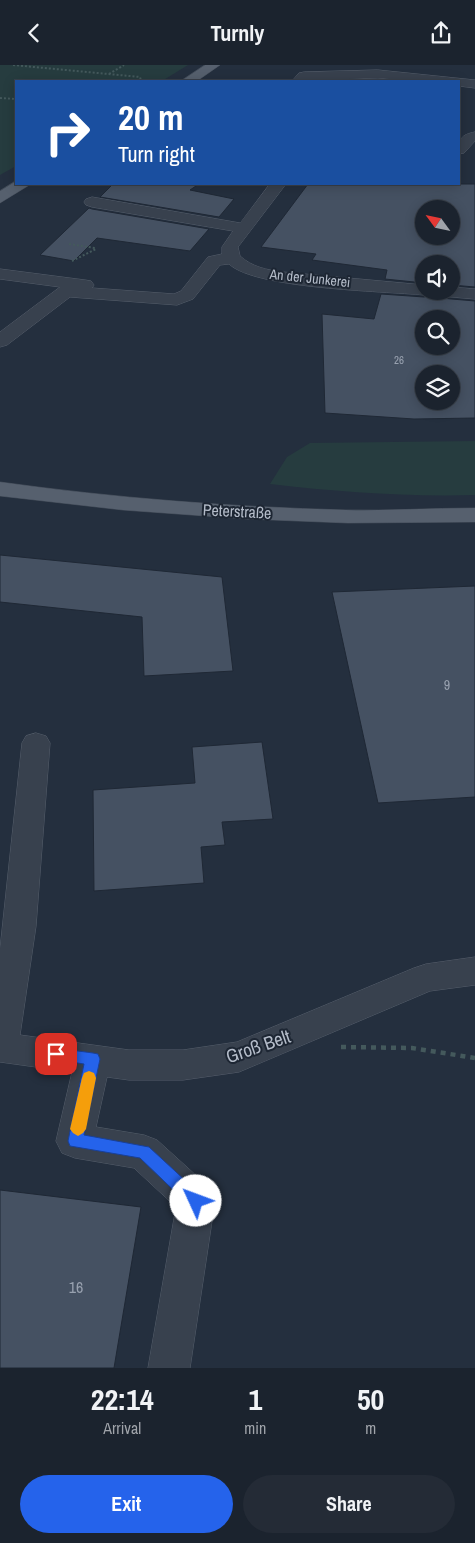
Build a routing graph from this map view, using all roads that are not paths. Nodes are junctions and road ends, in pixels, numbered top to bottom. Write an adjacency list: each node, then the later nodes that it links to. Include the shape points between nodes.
1 (214, 65): 2 (main road)
2 (190, 80)
3 (300, 80): 4 (street, via 304,76 354,73)
4 (439, 80)
5 (460, 82): 6 (street)
6 (475, 83)
7 (475, 136): 8 (street, via 468,138)
8 (460, 149)
9 (460, 150): 10 (street)
10 (475, 152)
11 (21, 185): 13 (main road)
12 (277, 185): 15 (street)
13 (0, 198)
14 (92, 202): 15 (street)
15 (243, 228): 16 (street, via 230,247)
16 (232, 258): 20 (street, via 214,261); 21 (street, An der Junkerei, via 252,271 277,276)
17 (0, 274): 18 (street)
18 (42, 280): 19 (street); 20 (street, via 174,294)
19 (0, 281)
20 (192, 288): 24 (street, via 183,298 167,301 66,291)
21 (415, 289)
22 (460, 293): 23 (street)
23 (475, 295)
24 (0, 341)
25 (0, 489): 26 (main road, Peterstraße, via 230,511 332,516)
26 (475, 515)
27 (36, 743): 29 (street, Groß Belt, via 20,927)
28 (475, 971): 30 (street, Groß Belt, via 426,978 239,1057 183,1065 129,1065)
29 (0, 1047): 30 (street, Groß Belt)
30 (93, 1059): 31 (street, via 75,1141 144,1152 196,1201)
31 (169, 1368)

